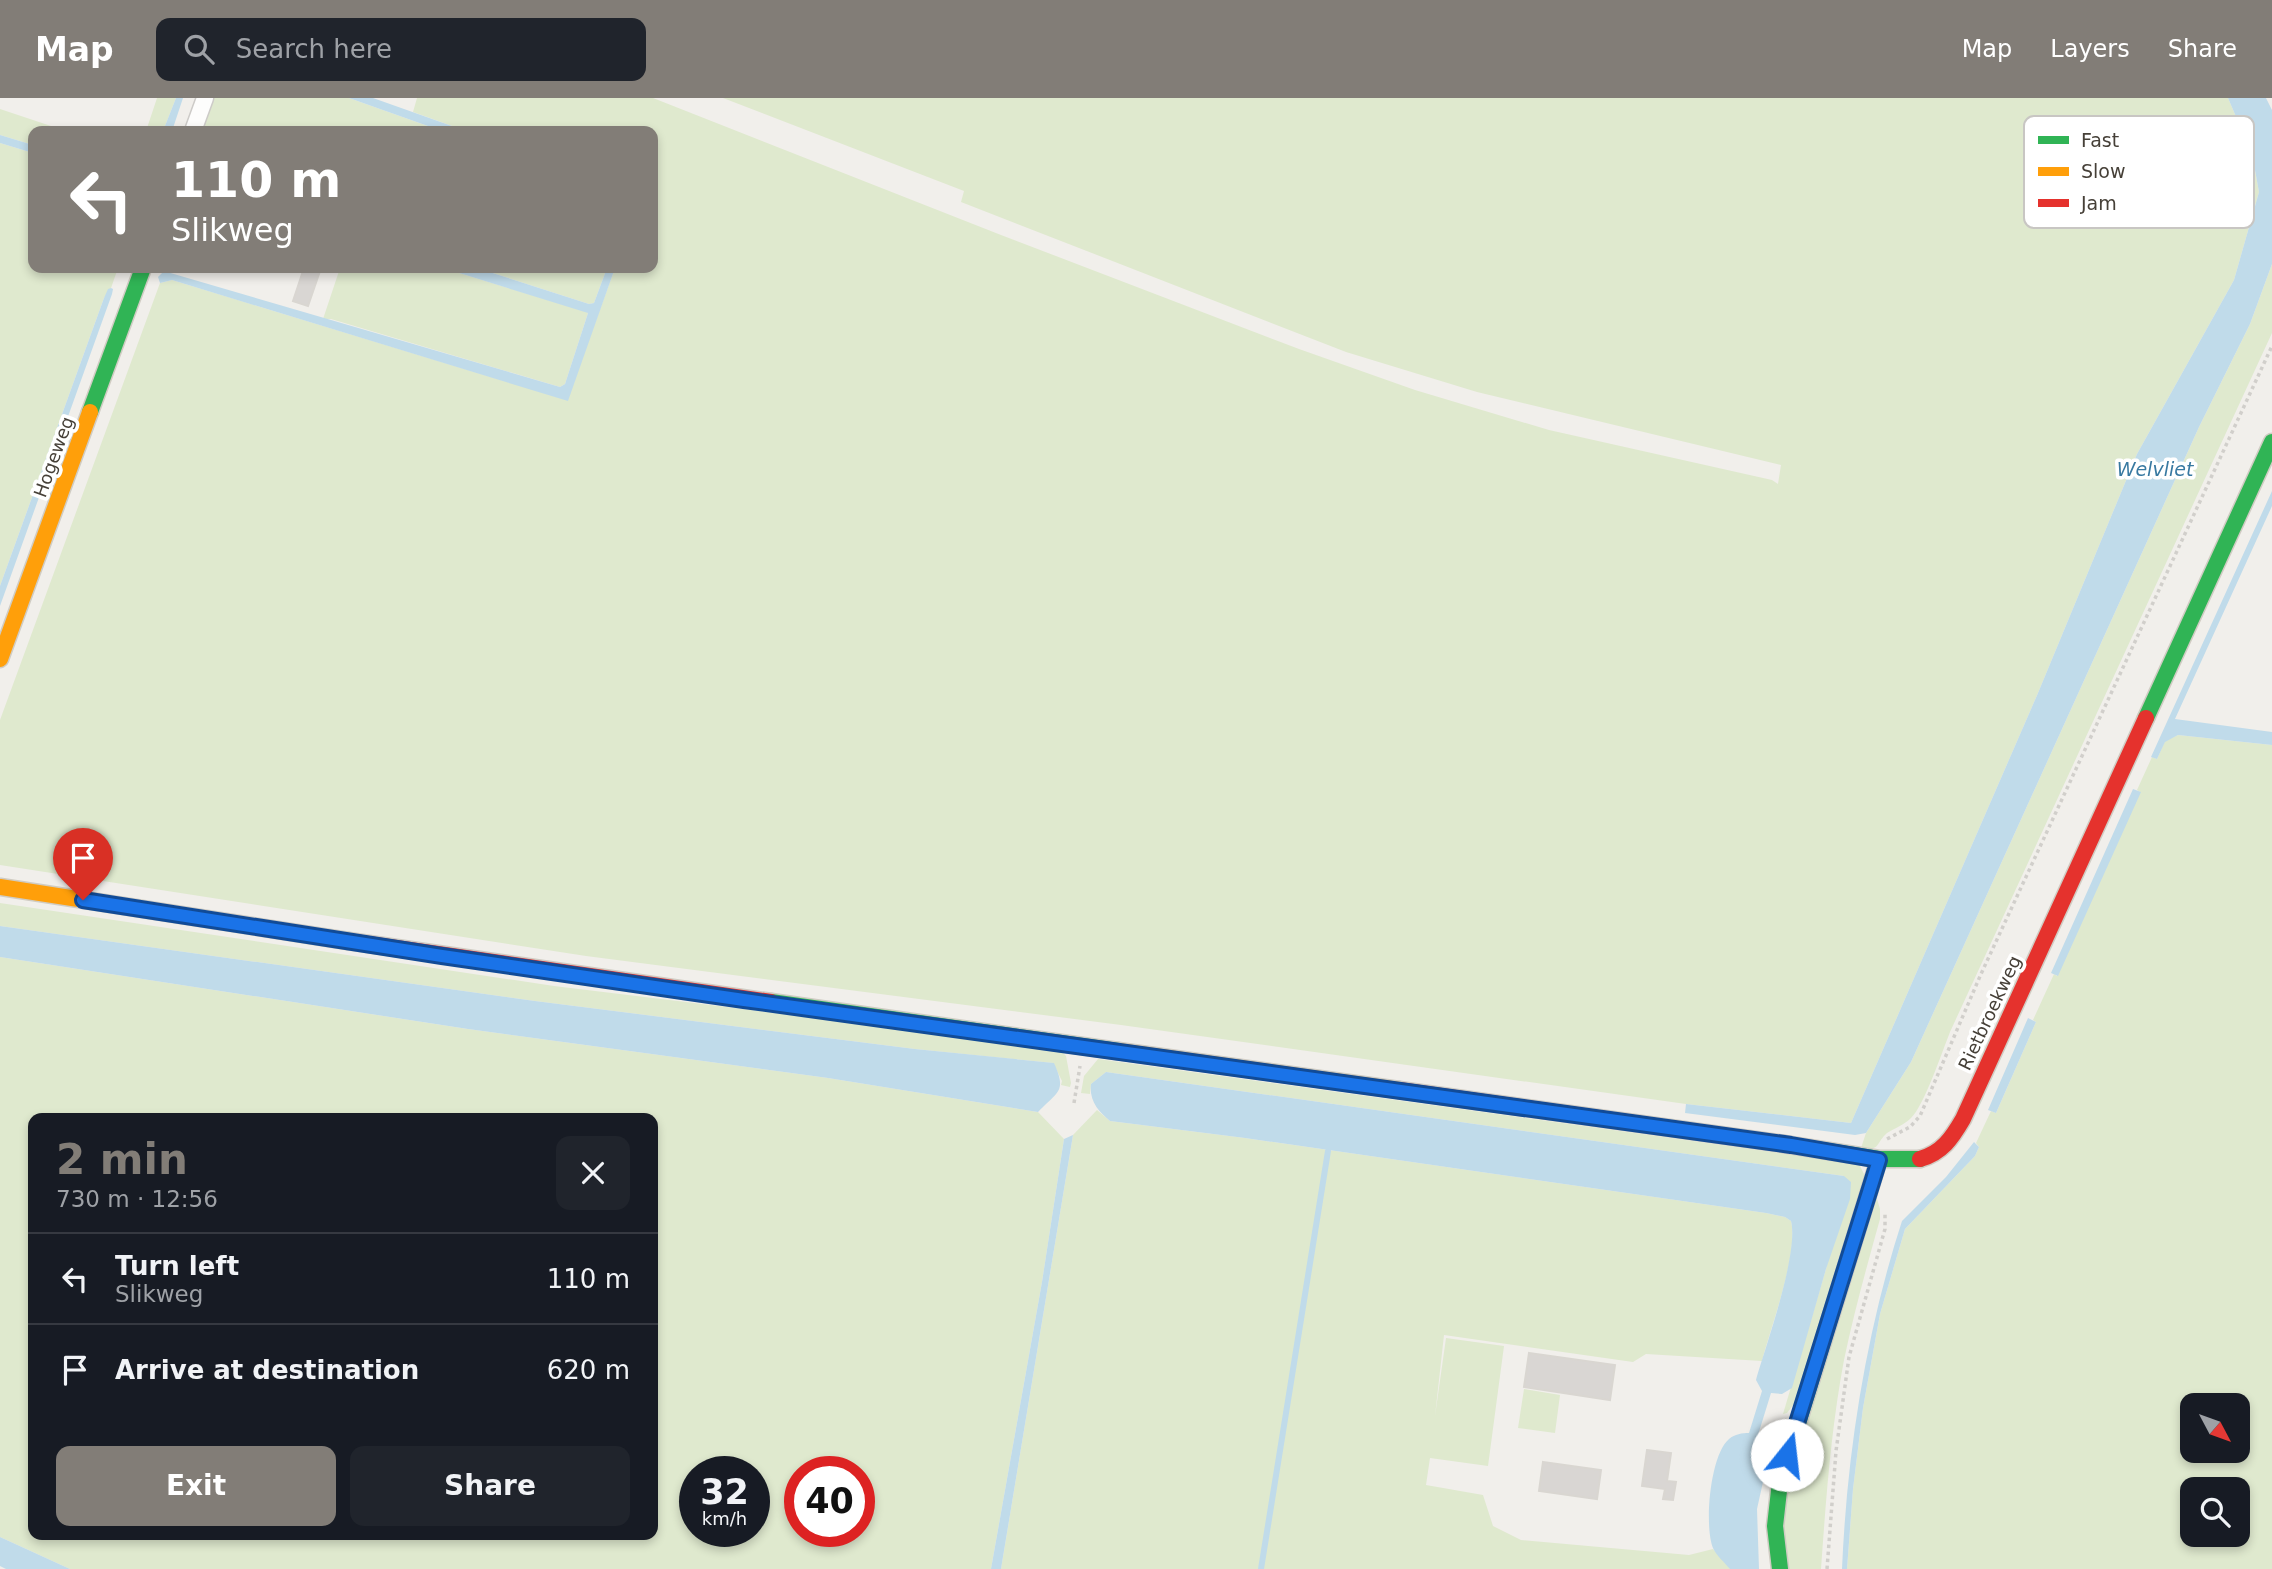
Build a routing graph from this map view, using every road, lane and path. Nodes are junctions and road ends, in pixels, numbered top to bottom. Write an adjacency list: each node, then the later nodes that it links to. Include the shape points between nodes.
1 (205, 98): 2 (street)
2 (195, 126)
3 (141, 273): 6 (street, Hogeweg)
4 (2272, 346): 10 (path, via 1981,974 1920,1116 1885,1142)
5 (2272, 442): 10 (street, Rietbroekweg, via 1963,1119 1952,1139 1928,1158)
6 (0, 659)
7 (0, 887): 8 (street, Rietbroekweg, via 456,958)
8 (1083, 1047): 9 (path); 10 (street, Rietbroekweg)
9 (1074, 1103)
10 (1879, 1160): 12 (street, via 1780,1482 1774,1526)
11 (1885, 1229): 13 (path, via 1849,1357)
12 (1780, 1569)
13 (1827, 1569)

